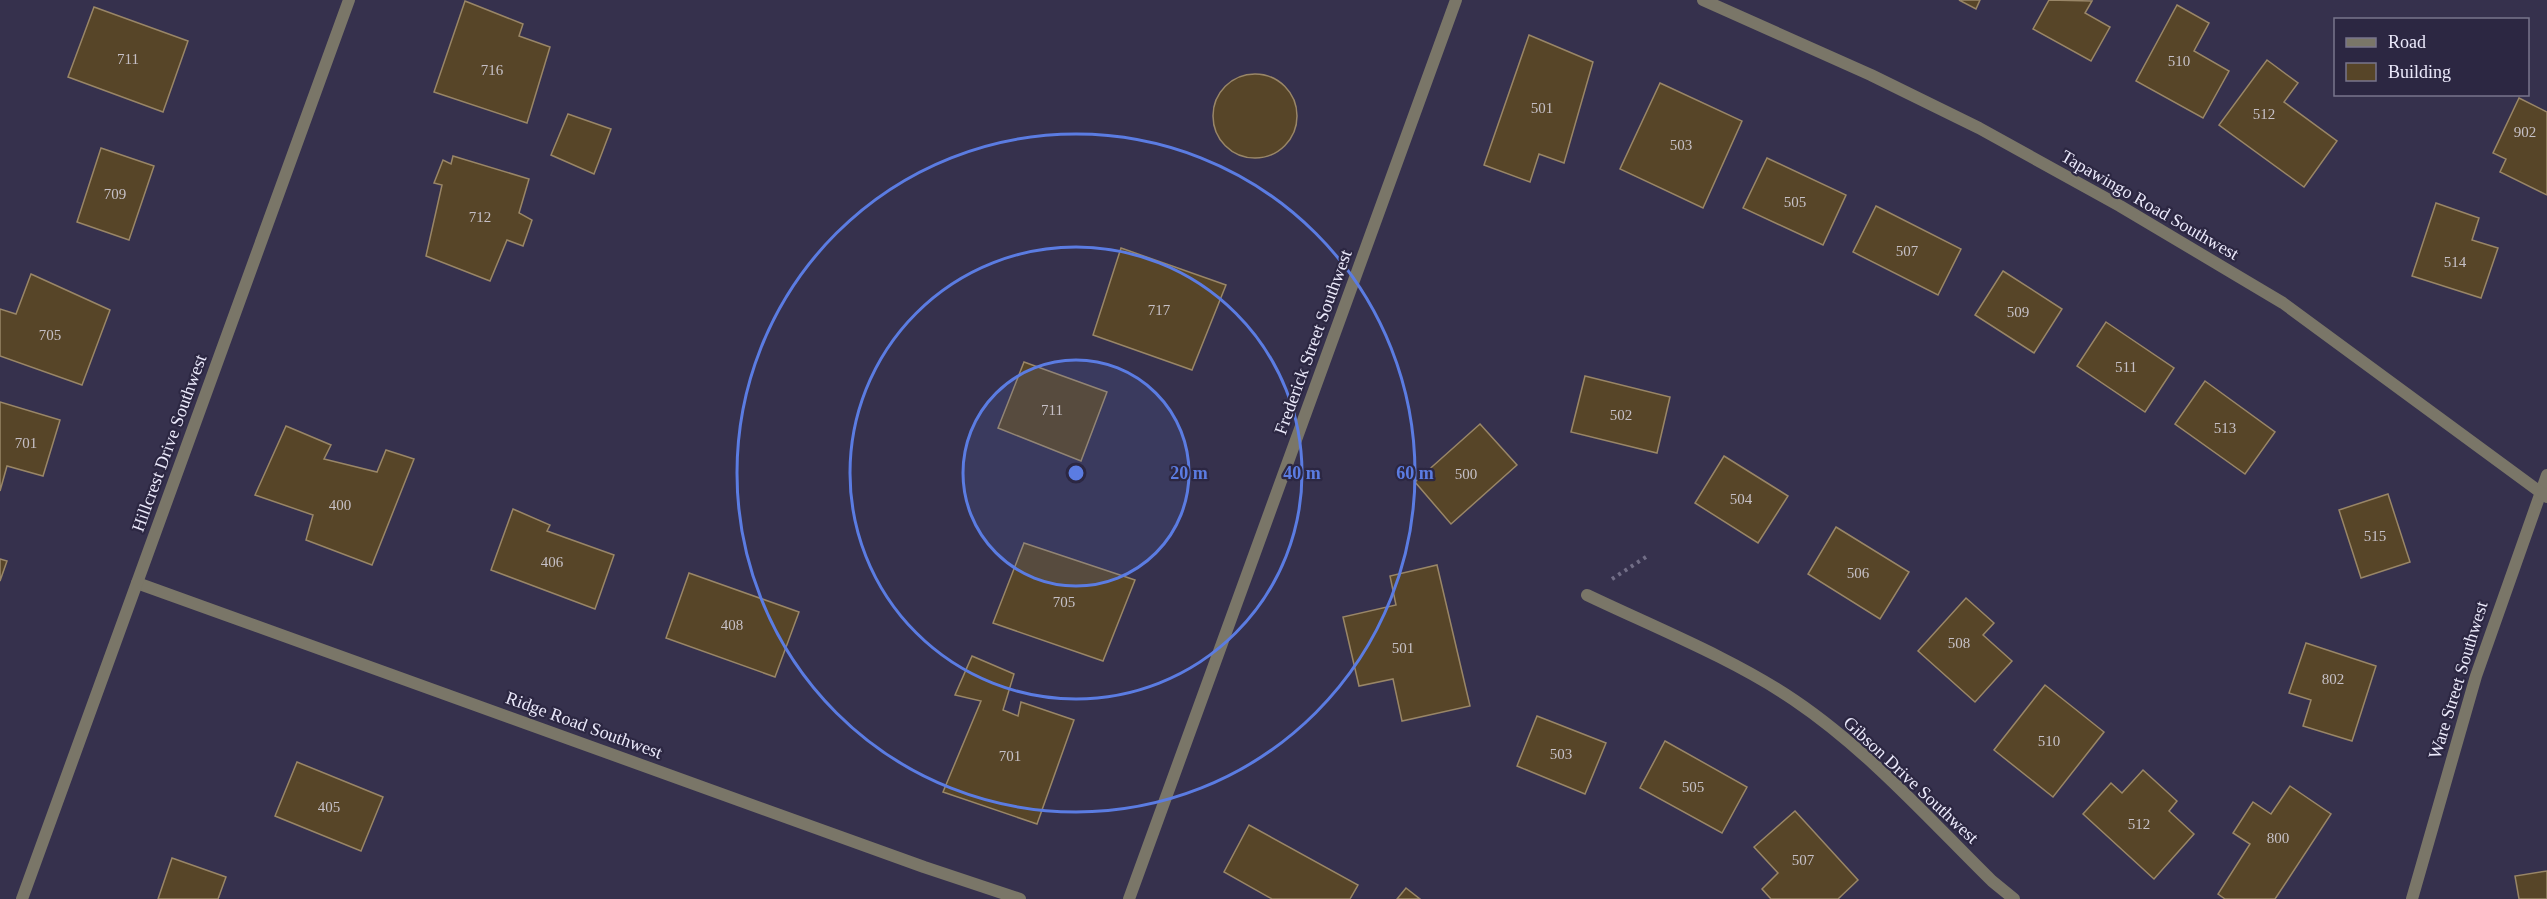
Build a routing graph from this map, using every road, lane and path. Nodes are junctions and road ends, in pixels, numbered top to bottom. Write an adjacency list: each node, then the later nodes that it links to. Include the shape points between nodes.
1 (349, 0): 7 (street, Hillcrest Drive Southwest)
2 (1456, 0): 11 (street, Frederick Street Southwest)
3 (1703, 0): 5 (street, Tapawingo Road Southwest, via 1979,128 2120,206 2283,303)
4 (2547, 475): 5 (street, Ware Street Southwest)
5 (2544, 494): 13 (street, Ware Street Southwest, via 2476,676)
6 (1649, 555): 8 (path)
7 (137, 583): 9 (street, Hillcrest Drive Southwest); 10 (street, Ridge Road Southwest)
8 (1587, 595): 12 (street, Gibson Drive Southwest, via 1758,677 1795,700 1860,751)
9 (22, 899)
10 (1020, 899)
11 (1129, 899)
12 (2014, 899)
13 (2412, 899)

